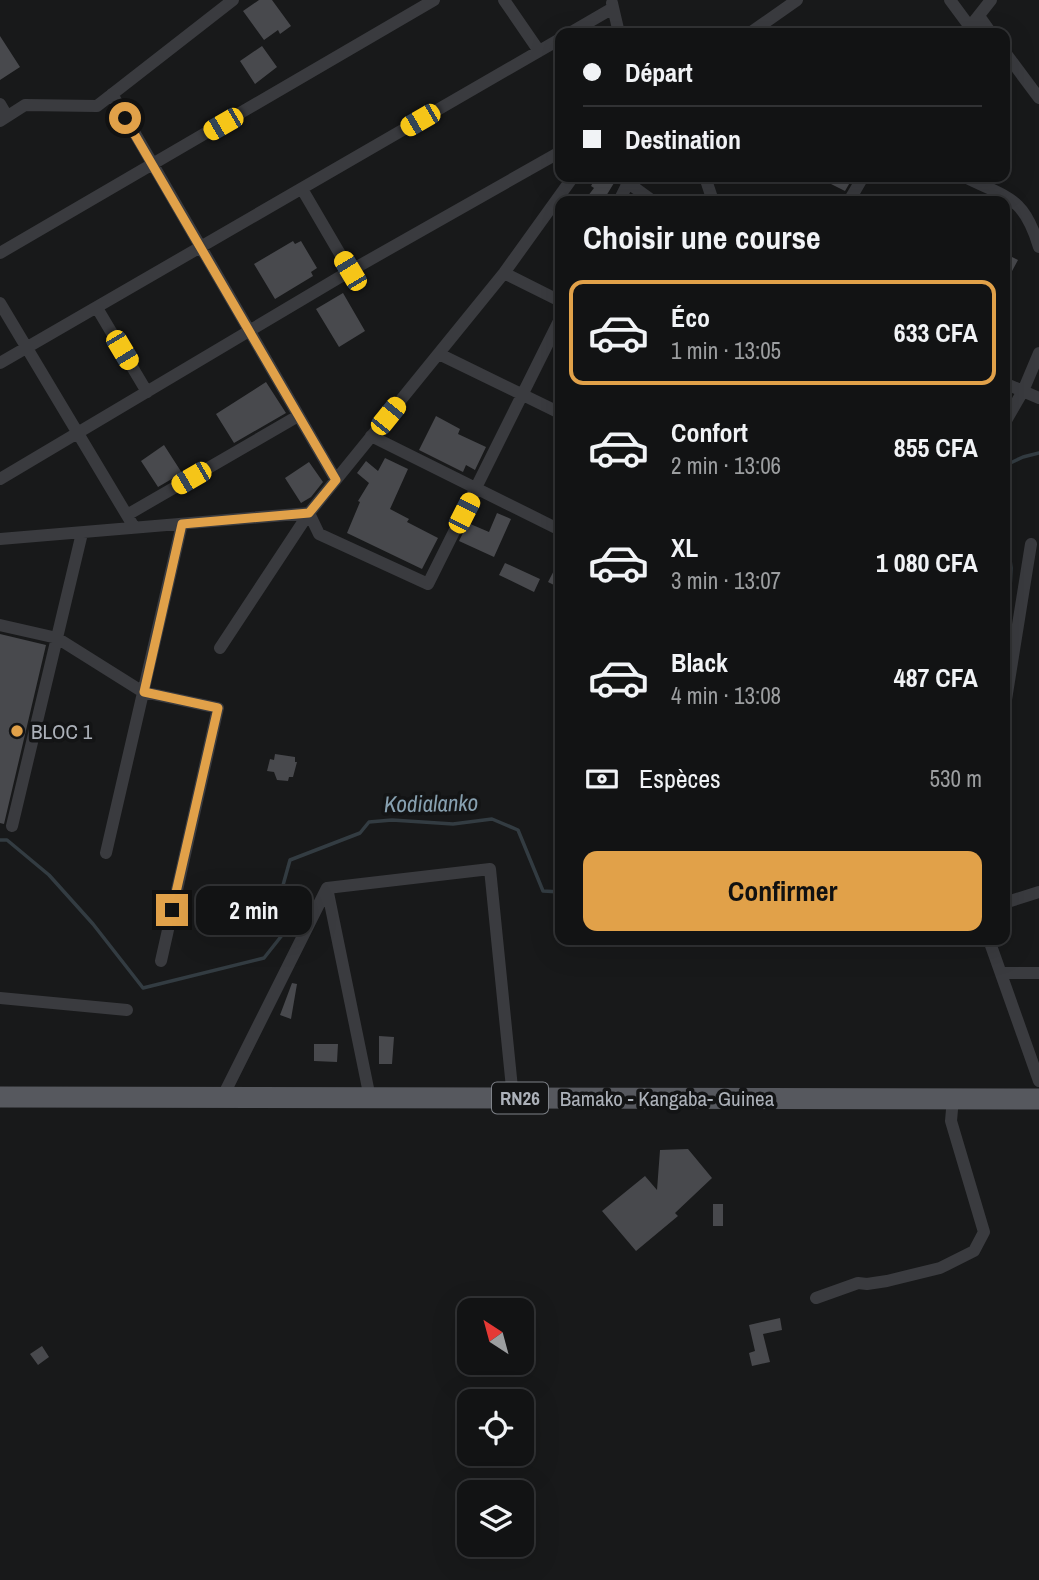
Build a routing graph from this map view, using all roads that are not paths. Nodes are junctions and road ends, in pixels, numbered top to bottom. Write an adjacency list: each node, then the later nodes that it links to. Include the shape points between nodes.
1 (233, 0): 18 (street)
2 (434, 0): 23 (street)
3 (504, 0): 16 (street)
4 (797, 0): 11 (street)
5 (950, 0): 12 (street)
6 (991, 0): 8 (street)
7 (613, 4): 9 (street); 10 (street)
8 (979, 16): 13 (street); 14 (street)
9 (577, 28)
10 (618, 28)
11 (757, 28)
12 (967, 28)
13 (970, 28)
14 (987, 28)
15 (555, 42): 16 (street)
16 (539, 51): 26 (street)
17 (1010, 59): 19 (street)
18 (112, 94): 21 (street, via 97,106 25,105); 23 (street)
19 (1039, 98)
20 (0, 104): 21 (street)
21 (4, 118)
22 (555, 155): 34 (street)
23 (152, 165): 32 (street); 33 (street)
24 (627, 182): 27 (street)
25 (975, 182): 28 (street)
26 (302, 189): 32 (street); 34 (street)
27 (646, 196)
28 (1005, 196)
29 (1010, 199): 31 (street, via 1032,224)
30 (555, 202): 35 (street)
31 (1039, 247)
32 (201, 248): 38 (street); 40 (street)
33 (0, 253)
34 (350, 271): 40 (street)
35 (504, 273): 36 (street); 43 (street)
36 (555, 298)
37 (0, 303): 41 (street)
38 (97, 308): 41 (street); 47 (street)
39 (555, 329): 48 (street)
40 (249, 331): 47 (street); 52 (street)
41 (27, 348): 44 (street); 53 (street)
42 (1039, 353): 46 (street)
43 (439, 354): 48 (street); 54 (street)
44 (0, 363)
45 (1010, 386): 46 (street)
46 (1023, 391): 49 (street); 51 (street)
47 (147, 392): 53 (street)
48 (523, 394): 50 (street); 57 (street)
49 (1039, 398)
50 (555, 410)
51 (1010, 414)
52 (298, 416): 56 (street); 59 (street)
53 (78, 433): 55 (street); 59 (street)
54 (371, 436): 56 (street); 57 (street)
55 (0, 479)
56 (336, 480): 58 (street)
57 (475, 489): 58 (street, via 428,584 319,534); 62 (street)
58 (309, 513): 60 (street); 68 (street)
59 (127, 515): 61 (street)
60 (182, 524): 61 (street); 70 (street)
61 (134, 527): 63 (street)
62 (555, 528)
63 (82, 533): 64 (street); 67 (street)
64 (0, 539)
65 (1039, 554): 69 (street, via 1031,544)
66 (0, 625): 67 (street)
67 (57, 638): 70 (street); 71 (street)
68 (220, 648)
69 (1010, 675)
70 (144, 692): 72 (street); 77 (street, via 218,708)
71 (12, 826)
72 (106, 853)
73 (327, 888): 84 (street); 85 (street); 86 (street, via 490,869)
74 (1039, 892): 75 (street)
75 (1010, 901)
76 (991, 945): 78 (street)
77 (161, 961)
78 (1001, 973): 79 (street); 82 (street)
79 (1039, 973)
80 (0, 998): 81 (street)
81 (127, 1010)
82 (1039, 1081)
83 (0, 1097): 84 (main road, Bamako - Kangaba- Guinea / RN26)
84 (222, 1098): 85 (main road, Bamako - Kangaba- Guinea / RN26)
85 (370, 1098): 86 (main road, Bamako - Kangaba- Guinea / RN26)
86 (513, 1098): 87 (main road, Bamako - Kangaba- Guinea / RN26)
87 (953, 1098): 88 (main road, Bamako - Kangaba- Guinea / RN26); 89 (street, via 951,1121 984,1233 974,1251 940,1269 858,1283)
88 (1039, 1099)
89 (816, 1298)

